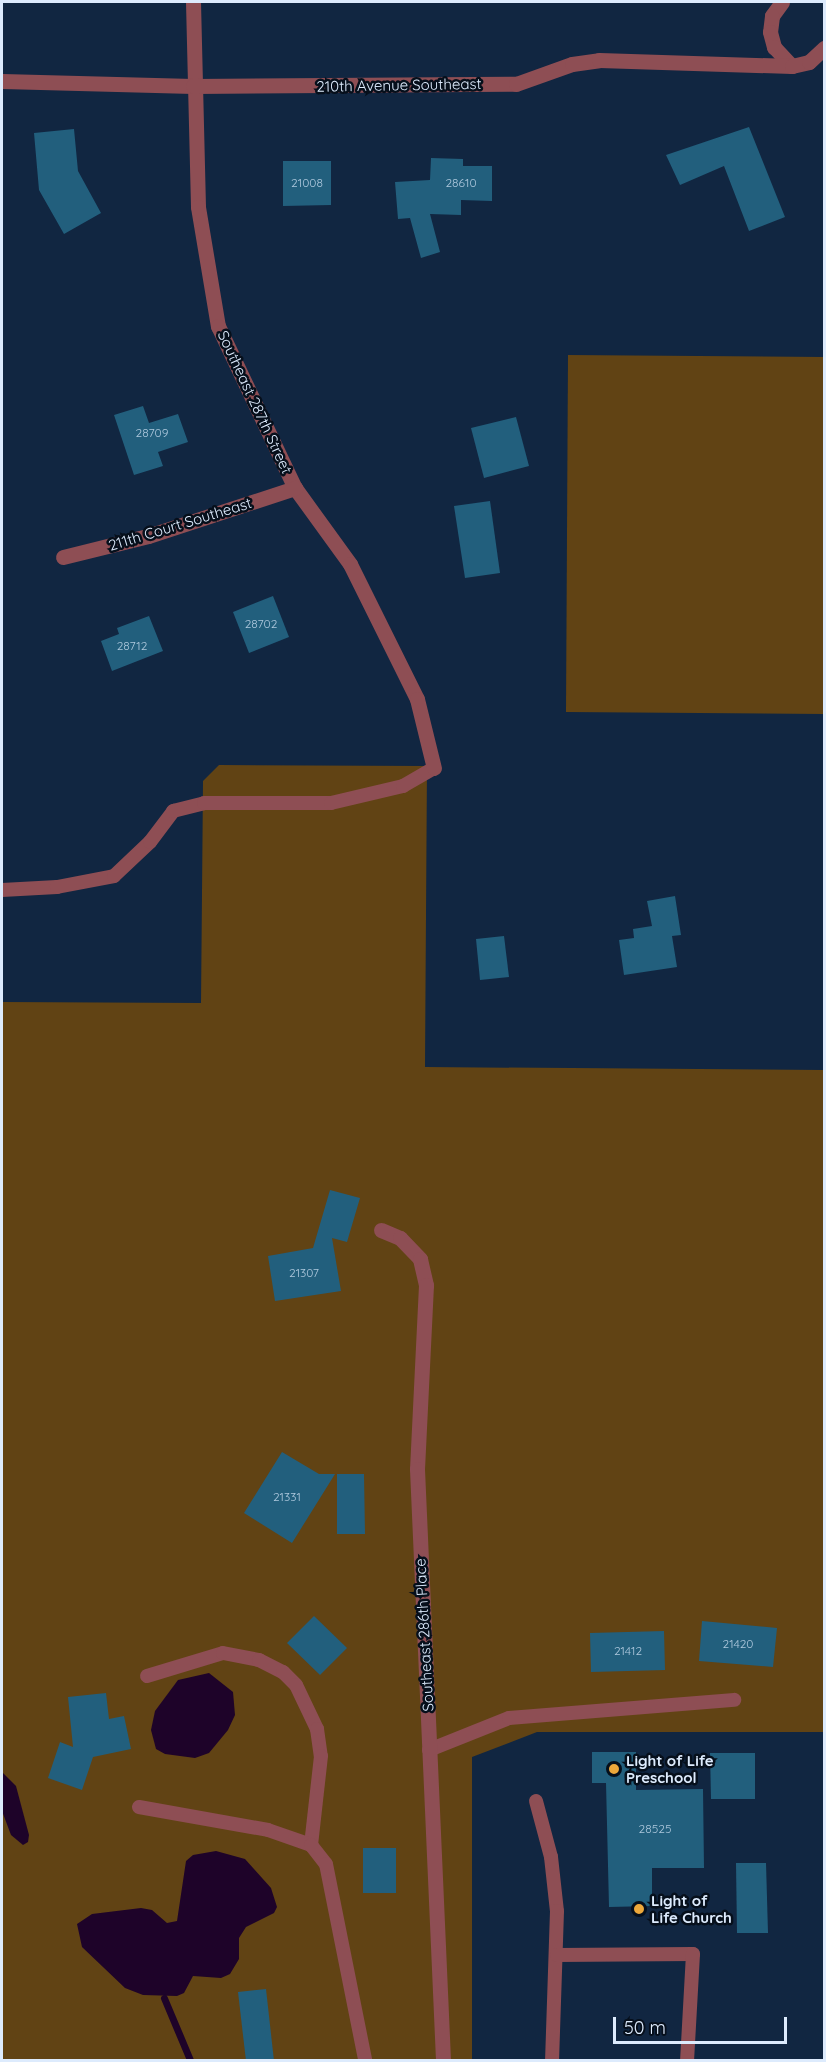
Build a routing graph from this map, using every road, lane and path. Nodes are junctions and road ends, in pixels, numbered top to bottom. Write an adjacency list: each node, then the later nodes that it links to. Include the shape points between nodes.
1 (193, 2): 6 (street, Southeast 287th Street)
2 (782, 2): 4 (street, via 772,16 770,32 774,47)
3 (825, 48): 4 (street, 210th Avenue Southeast, via 809,62)
4 (792, 66): 6 (street, 210th Avenue Southeast, via 599,60 572,64 516,84)
5 (2, 81): 6 (street, 210th Avenue Southeast)
6 (193, 87): 7 (street, Southeast 287th Street, via 198,207 218,326)
7 (296, 488): 8 (street, 211th Court Southeast, via 148,536); 9 (street, Southeast 287th Street, via 350,564 417,699)
8 (63, 557)
9 (435, 768): 10 (lane, via 404,786 331,803 204,803 173,811 150,842 114,876 57,887)
10 (2, 890)
11 (381, 1230): 14 (street, Southeast 286th Place, via 400,1238 420,1259 426,1284 417,1469)
12 (147, 1676): 17 (lane, via 187,1662 233,1654 284,1672 296,1685 317,1729 321,1756)
13 (734, 1700): 14 (lane, via 509,1718)
14 (429, 1750): 20 (street, Southeast 286th Place)
15 (536, 1801): 18 (lane, via 551,1857)
16 (139, 1807): 17 (lane, via 268,1830)
17 (311, 1845): 19 (lane, via 326,1864)
18 (557, 1955): 21 (lane); 22 (lane, via 693,1954)
19 (365, 2061)
20 (443, 2061)
21 (552, 2061)
22 (687, 2061)

